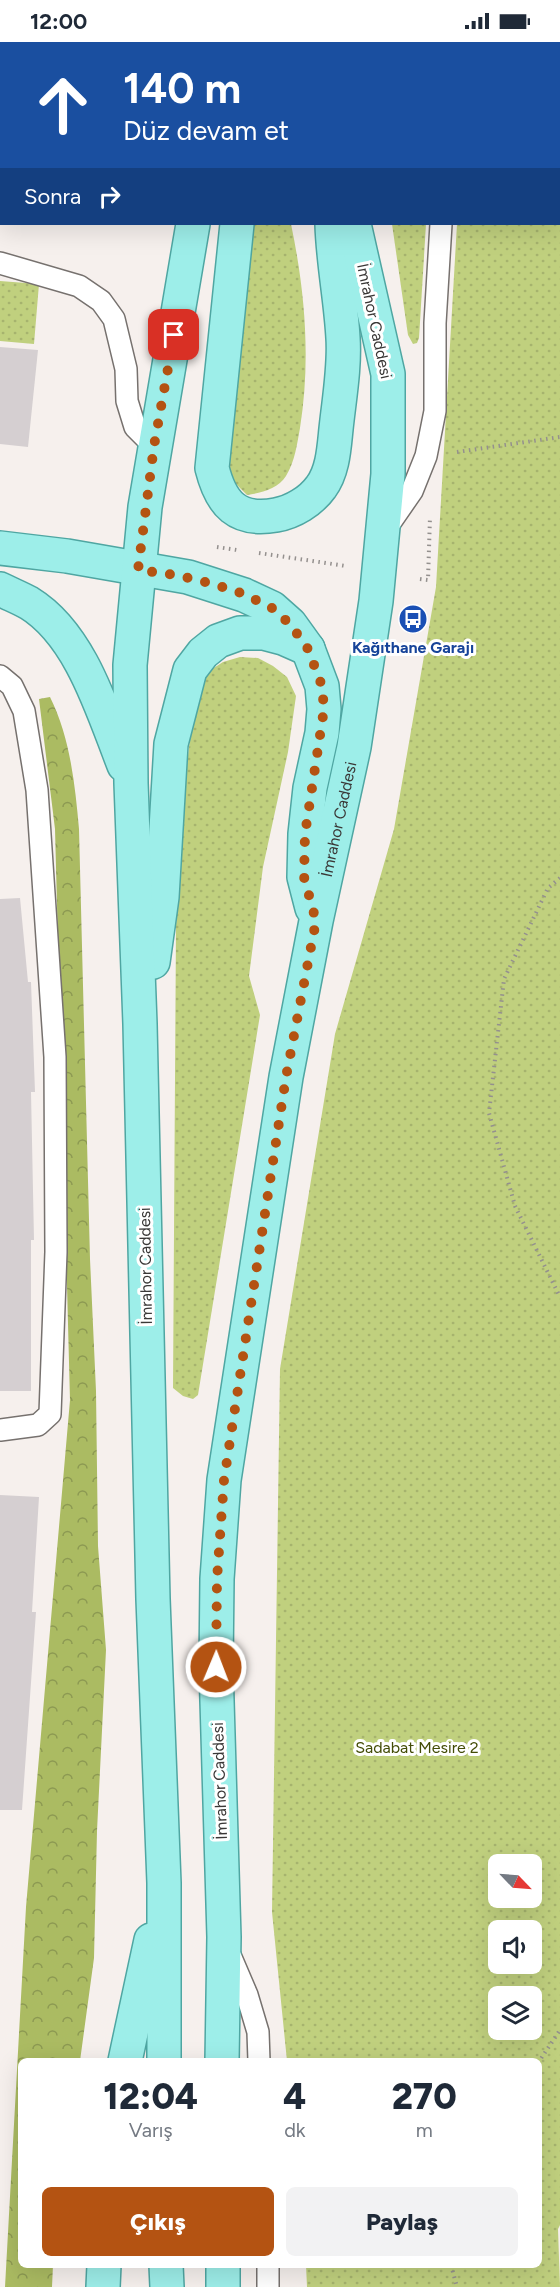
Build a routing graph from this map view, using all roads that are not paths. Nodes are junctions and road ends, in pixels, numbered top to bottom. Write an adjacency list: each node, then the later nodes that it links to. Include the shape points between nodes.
1 (193, 225): 7 (main road, İmrahor Caddesi)
2 (237, 225): 3 (main road, via 212,468 225,500 252,518 288,513 302,504 322,486 332,459 343,339)
3 (332, 225)
4 (354, 225): 8 (main road, İmrahor Caddesi, via 388,374 388,474)
5 (441, 225): 8 (lane, via 435,411 426,456 412,491)
6 (0, 263): 7 (lane, via 79,286 100,301 114,320 135,427)
7 (154, 446): 10 (main road, İmrahor Caddesi)
8 (383, 533): 15 (main road, İmrahor Caddesi, via 354,747)
9 (0, 548): 10 (main road)
10 (138, 570): 12 (main road, via 188,577 244,594 272,608); 14 (main road, İmrahor Caddesi, via 130,665)
11 (0, 589): 14 (main road, via 31,604 61,631 95,693)
12 (308, 649): 15 (main road, via 322,686 324,709 305,834 304,877); 16 (main road, via 264,633 240,633 218,641 190,670 171,744 162,897)
13 (0, 676): 17 (lane, via 12,686 24,711 37,790 56,1057 56,1252 50,1414 38,1425)
14 (131, 783): 16 (main road, İmrahor Caddesi)
15 (316, 921): 19 (main road, İmrahor Caddesi, via 286,1077 224,1480 216,1667)
16 (140, 1024): 18 (main road, İmrahor Caddesi, via 153,1599)
17 (0, 1430)
18 (164, 1883): 20 (main road); 21 (main road, İmrahor Caddesi)
19 (224, 1937): 22 (main road, İmrahor Caddesi); 23 (lane, via 256,2022)
20 (126, 2058)
21 (164, 2058)
22 (222, 2058)
23 (259, 2058)
24 (104, 2268): 28 (main road)
25 (166, 2268): 29 (main road)
26 (223, 2268): 30 (main road)
27 (268, 2268): 31 (lane)
28 (103, 2287)
29 (167, 2287)
30 (223, 2287)
31 (268, 2287)

